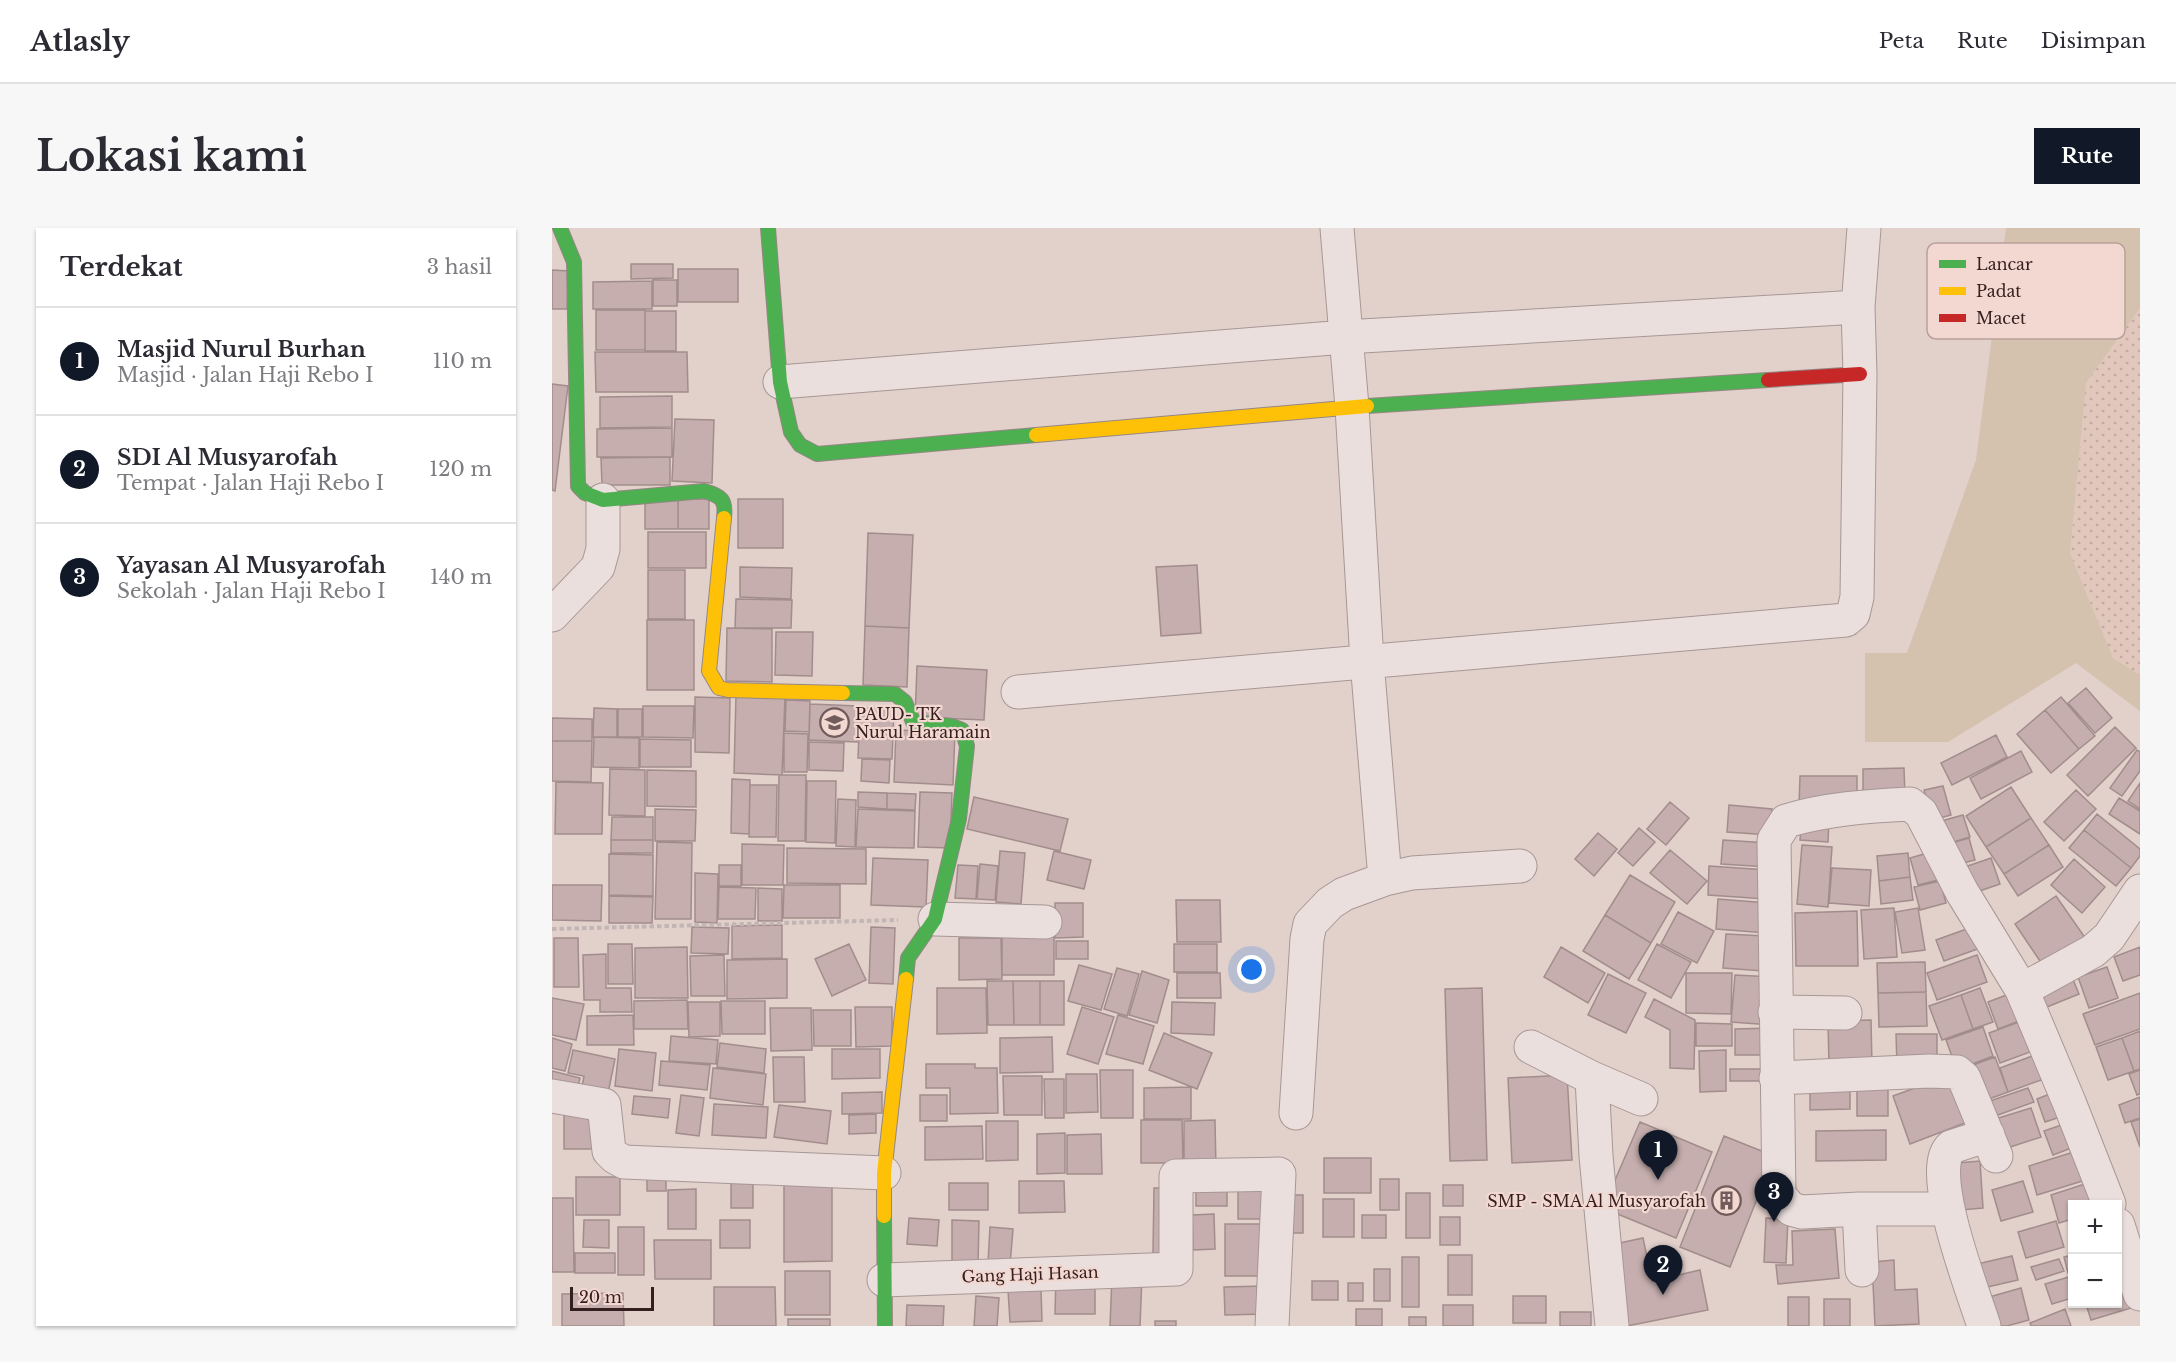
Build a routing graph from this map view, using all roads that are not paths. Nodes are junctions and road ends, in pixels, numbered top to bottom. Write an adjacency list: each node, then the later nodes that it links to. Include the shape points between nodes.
1 (560, 228): 5 (street)
2 (768, 228): 9 (street)
3 (1337, 228): 7 (street)
4 (1864, 228): 6 (street)
5 (563, 261): 11 (street, via 578,486 585,494)
6 (1858, 307): 7 (street); 8 (street)
7 (1345, 337): 9 (street); 10 (street)
8 (1860, 374): 10 (street); 13 (street, via 1857,597 1853,614 1846,620)
9 (780, 382): 10 (street, via 791,432 800,445 817,454)
10 (1352, 407): 13 (street)
11 (603, 501): 12 (street, via 598,567); 18 (street, via 704,491 719,494 723,500 709,671 719,688 895,694 905,702 913,722 962,730 967,746 958,819)
12 (552, 615)
13 (1367, 661): 14 (street); 16 (street)
14 (1018, 692)
15 (1520, 866): 16 (street, via 1412,873)
16 (1385, 879): 28 (street, via 1344,894 1310,924)
17 (2140, 891): 20 (street, via 2109,938)
18 (935, 919): 19 (street); 29 (street, via 908,958)
19 (1045, 922)
20 (2022, 990): 21 (street, via 1962,892 1921,813 1910,804 1894,805 1809,814 1786,821 1774,840); 30 (street)
21 (1775, 1012): 22 (street); 25 (street)
22 (1845, 1013)
23 (1531, 1047): 24 (street)
24 (1592, 1078): 27 (street); 39 (street)
25 (1776, 1078): 31 (street, via 1779,1195 1791,1209 1802,1212); 32 (street, via 1957,1072 1964,1078 1992,1146 1951,1147 1946,1151 1943,1172)
26 (552, 1096): 29 (street, via 604,1105 609,1151 624,1162)
27 (1641, 1099)
28 (1296, 1113)
29 (884, 1173): 35 (street)
30 (2107, 1200)
31 (1859, 1209): 32 (street); 34 (street)
32 (1947, 1209): 40 (street)
33 (2122, 1238): 36 (street)
34 (1862, 1270)
35 (884, 1280): 37 (street); 38 (street, Gang Haji Hasan, via 1176,1269 1176,1176 1279,1174)
36 (2140, 1294)
37 (885, 1326)
38 (1272, 1326)
39 (1612, 1326)
40 (1984, 1326)

